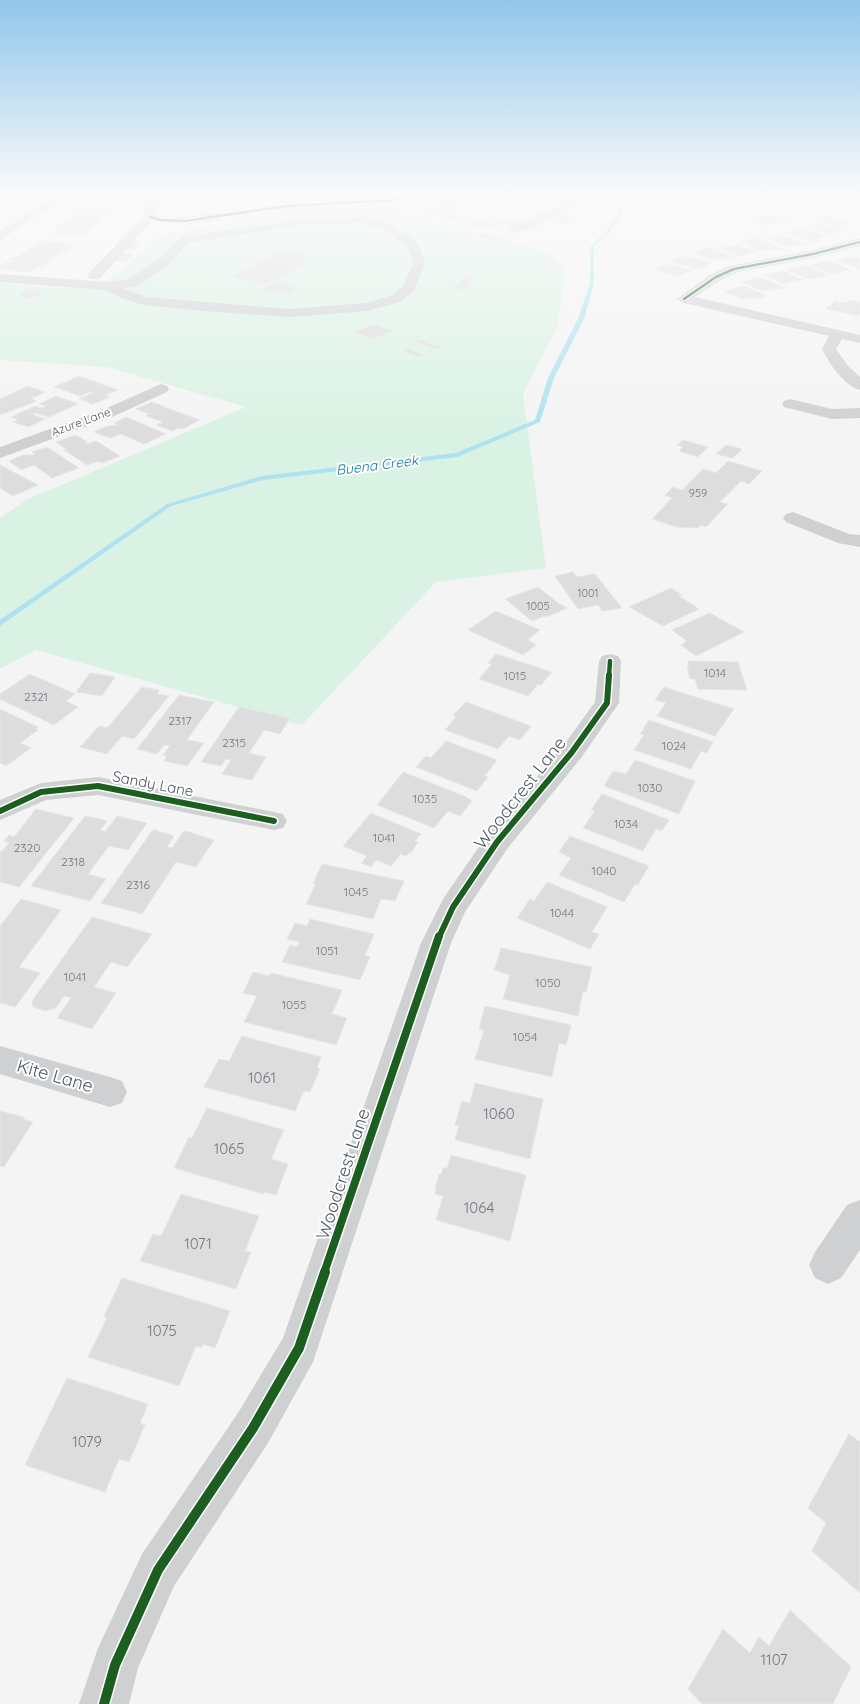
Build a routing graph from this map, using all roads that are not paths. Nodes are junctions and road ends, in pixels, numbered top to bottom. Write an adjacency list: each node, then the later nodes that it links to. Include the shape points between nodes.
1 (98, 273): 6 (street)
2 (148, 273): 7 (street, via 133,283)
3 (416, 273): 7 (street, via 410,288 395,299 367,307 290,313 144,301)
4 (726, 273): 8 (street, via 684,300)
5 (0, 278): 6 (street)
6 (91, 281): 7 (street)
7 (108, 286)
8 (837, 334): 9 (street); 10 (street, via 829,349 834,360)
9 (860, 339)
10 (860, 385)
11 (161, 389): 15 (street, Azure Lane, via 106,414)
12 (790, 404): 13 (street, via 832,414)
13 (860, 413)
14 (0, 434): 15 (street)
15 (21, 444): 16 (street, Azure Lane)
16 (0, 452)
17 (793, 518): 18 (street, via 845,539)
18 (860, 541)
19 (610, 661): 26 (street, Woodcrest Lane, via 607,703 572,752 497,842 453,907 436,943 299,1348 253,1428 158,1570 115,1665)
20 (0, 811): 21 (street, Sandy Lane, via 41,792 98,786)
21 (274, 821)
22 (0, 1060): 23 (street, Kite Lane)
23 (110, 1092)
24 (860, 1218): 25 (street)
25 (828, 1265)
26 (104, 1704)

